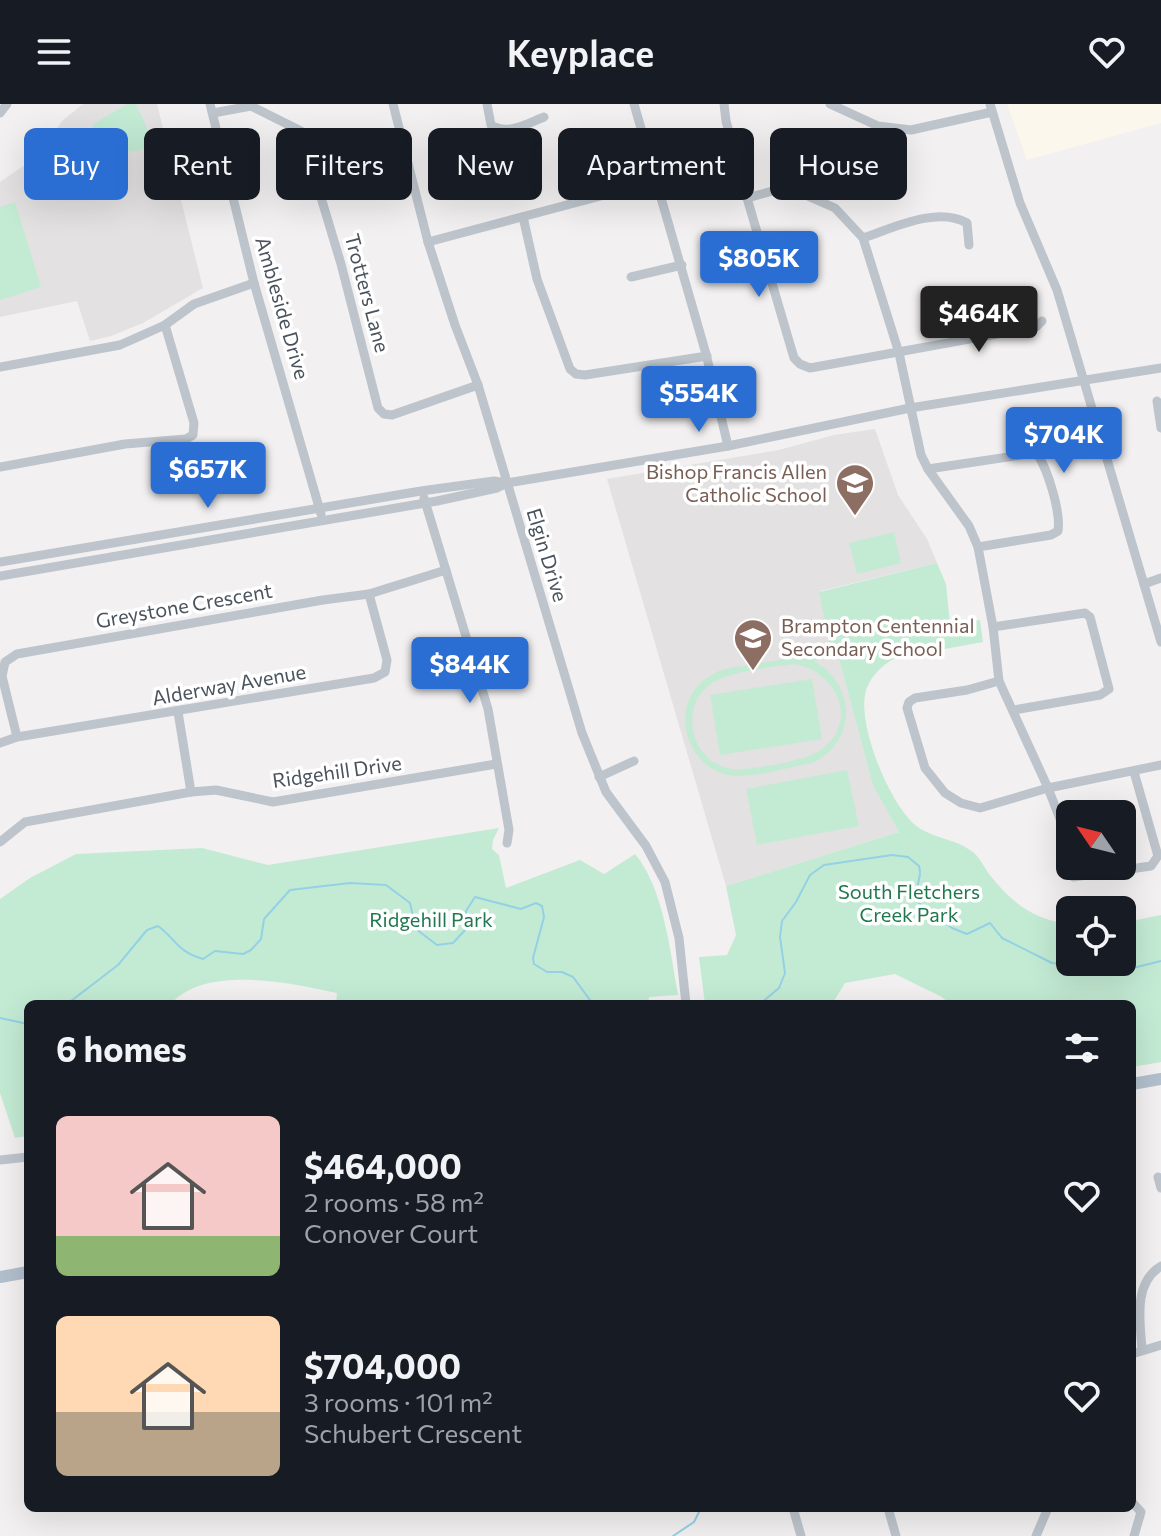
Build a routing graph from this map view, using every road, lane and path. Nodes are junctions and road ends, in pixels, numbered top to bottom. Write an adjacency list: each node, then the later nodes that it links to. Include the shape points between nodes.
1 (7, 104): 9 (street)
2 (393, 104): 19 (street, Elgin Drive)
3 (487, 104): 10 (street, via 491,125 498,130)
4 (634, 104): 11 (street)
5 (724, 104): 12 (street)
6 (830, 104): 7 (street, via 878,126 911,130)
7 (991, 108): 30 (street, via 1020,203 1057,290)
8 (211, 109): 23 (street, Ambleside Drive); 31 (street, Trotters Lane, via 251,106 301,131 378,408 392,415)
9 (0, 113)
10 (544, 117)
11 (641, 128)
12 (728, 128)
13 (754, 196): 18 (street, via 787,187 835,208)
14 (586, 200): 17 (street)
15 (663, 200): 21 (street)
16 (748, 200): 26 (street, via 794,358 810,368)
17 (523, 217): 19 (street); 27 (street, via 537,279 576,374)
18 (863, 238): 20 (street, via 920,219 948,217 967,223); 26 (street)
19 (428, 242): 31 (street, Elgin Drive)
20 (969, 245)
21 (682, 265): 22 (street); 27 (street)
22 (631, 277)
23 (254, 283): 25 (street, via 194,304); 41 (street, Ambleside Drive)
24 (1042, 321): 26 (street, via 1036,327)
25 (165, 325): 28 (street, via 120,345); 36 (street, via 193,435)
26 (899, 353): 33 (street)
27 (707, 356): 35 (street)
28 (0, 367)
29 (1161, 368): 30 (street)
30 (1083, 380): 33 (street); 48 (street)
31 (478, 385): 38 (street, Elgin Drive)
32 (1157, 401): 34 (street)
33 (910, 408): 35 (street); 37 (street)
34 (1161, 428)
35 (728, 446): 38 (street)
36 (0, 467)
37 (928, 469): 43 (street); 43 (street, via 1028,454 1038,455 1044,464 1058,531)
38 (507, 483): 39 (street); 40 (street); 61 (street, Elgin Drive)
39 (421, 491): 40 (street); 41 (street)
40 (426, 503): 42 (street); 45 (street)
41 (320, 508): 42 (street, Ambleside Drive); 44 (street)
42 (322, 520): 46 (street)
43 (978, 547): 50 (street)
44 (0, 562)
45 (446, 570): 49 (street, Greystone Crescent); 58 (street, via 488,709)
46 (0, 576)
47 (1161, 578): 48 (street)
48 (1144, 584): 51 (street)
49 (369, 594): 54 (street, Alderway Avenue, via 387,660 385,672); 55 (street, Greystone Crescent, via 17,654 5,662 2,676)
50 (993, 627): 52 (street); 53 (street, via 1085,613 1109,689)
51 (1161, 642)
52 (999, 681): 53 (street); 62 (street, via 909,702 925,768 945,793 971,807)
53 (1014, 710): 62 (street)
54 (178, 712): 55 (street, Alderway Avenue); 63 (street)
55 (17, 737): 56 (street, Alderway Avenue)
56 (0, 743)
57 (634, 761): 61 (street)
58 (496, 764): 63 (street, Ridgehill Drive, via 273,802 216,790); 65 (street)
59 (1161, 765): 60 (street)
60 (1134, 772): 62 (street); 62 (street, via 1158,856 1151,866 1067,874 1065,832)
61 (599, 777): 66 (street, Elgin Drive, via 665,882 679,938)
62 (1048, 788)
63 (191, 792): 64 (street, Ridgehill Drive, via 46,816 25,822)
64 (0, 842)
65 (507, 843)
66 (686, 1000)
67 (1161, 1079): 68 (main road)
68 (1136, 1083)
69 (24, 1157): 70 (street)
70 (0, 1160)
71 (1158, 1177): 72 (street)
72 (1161, 1188)
73 (1161, 1266): 77 (street, via 1139,1304)
74 (24, 1273): 75 (main road)
75 (0, 1277)
76 (1161, 1345): 77 (street)
77 (1142, 1349): 78 (street)
78 (1136, 1352)
79 (1136, 1506): 86 (street, via 1141,1512)
80 (794, 1512): 83 (street)
81 (889, 1512): 84 (street)
82 (1046, 1512): 85 (street)
83 (801, 1536)
84 (896, 1536)
85 (1036, 1536)
86 (1134, 1536)

